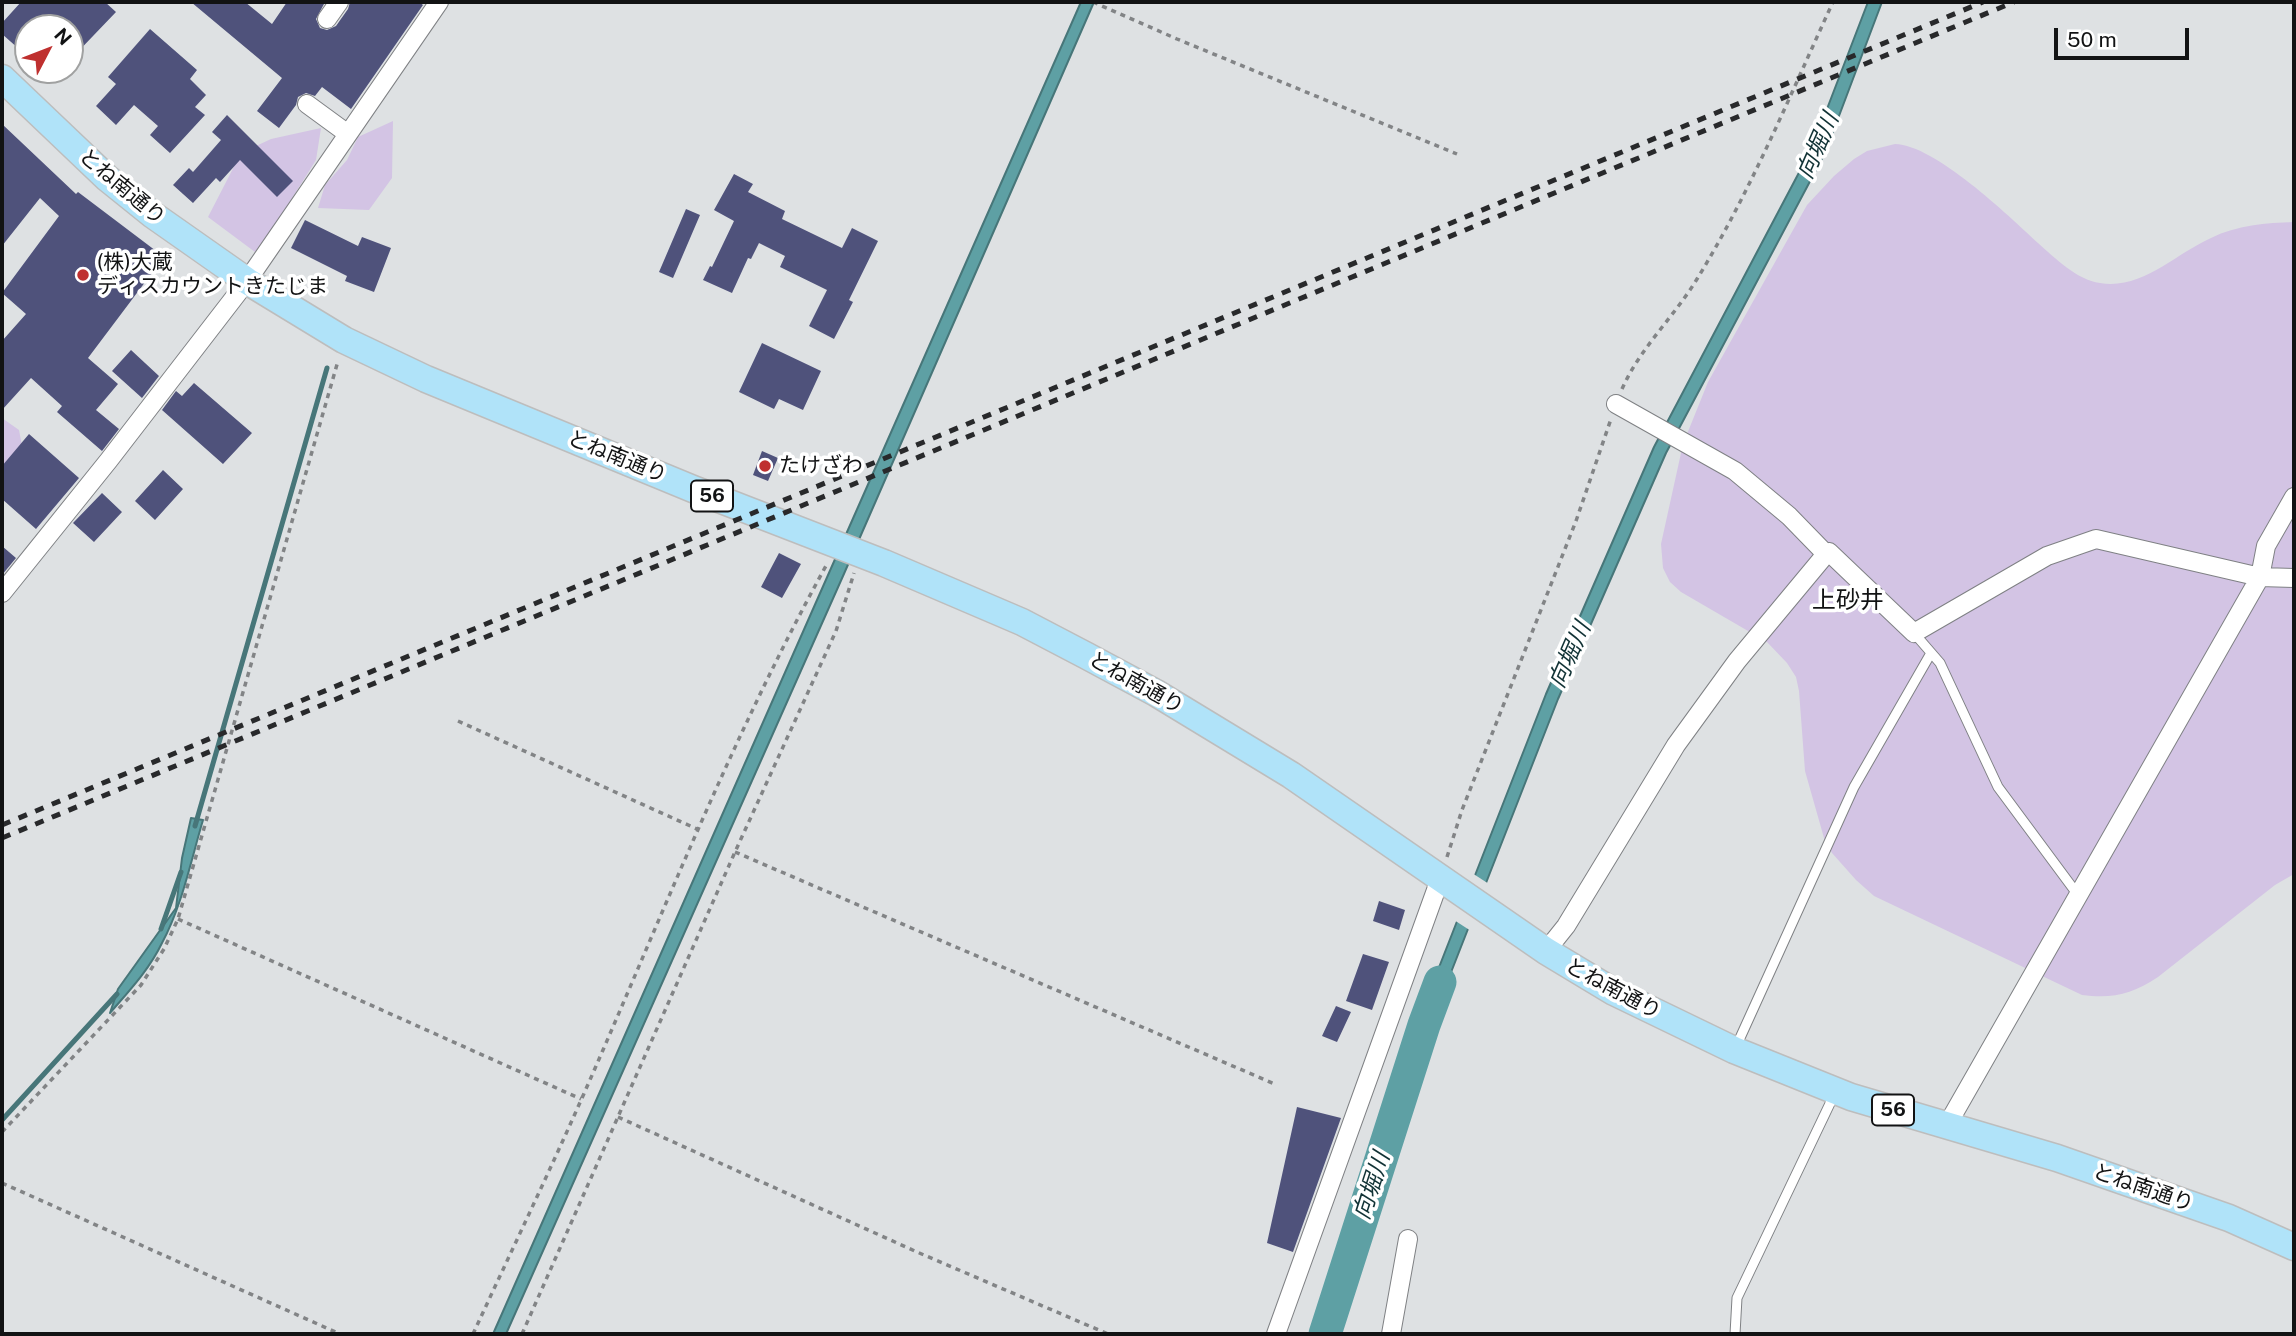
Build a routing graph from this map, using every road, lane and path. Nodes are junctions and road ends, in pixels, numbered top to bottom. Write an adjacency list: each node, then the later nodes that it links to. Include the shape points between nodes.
1 (338, 2): 5 (street)
2 (1093, 2): 9 (path)
3 (1833, 2): 12 (path, via 1752,177 1697,280 1630,371)
4 (437, 3): 8 (street)
5 (327, 19)
6 (2, 78): 10 (main road, とね南通り / 56, via 107,178)
7 (307, 104): 8 (street)
8 (348, 134): 10 (street)
9 (1457, 153)
10 (247, 281): 11 (main road, とね南通り / 56); 19 (street)
11 (344, 340): 14 (main road, とね南通り / 56, via 426,379); 27 (path)
12 (1616, 404): 16 (street, via 1735,471); 25 (path, via 1576,521 1462,810)
13 (2294, 497): 17 (street, via 2266,546)
14 (836, 543): 15 (main road, とね南通り / 56); 23 (path)
15 (862, 554): 24 (path, via 836,631); 25 (main road, とね南通り / 56, via 1022,622 1156,693 1291,775)
16 (1826, 554): 20 (street); 28 (street, via 1737,661 1684,734)
17 (2260, 577): 18 (street); 20 (street, via 2096,539 2047,556); 26 (street)
18 (2294, 578)
19 (2, 593)
20 (1914, 633): 21 (lane)
21 (1931, 653): 26 (lane, via 1940,663 1998,787); 29 (lane, via 1854,787)
22 (458, 721): 23 (path)
23 (697, 829): 32 (path)
24 (735, 852): 30 (path); 33 (path)
25 (1442, 881): 28 (main road, とね南通り / 56); 43 (street)
26 (2078, 895): 34 (street)
27 (178, 919): 32 (path); 35 (path, via 141,985)
28 (1546, 951): 29 (main road, とね南通り / 56, via 1614,992)
29 (1734, 1050): 31 (main road, とね南通り / 56)
30 (1277, 1085)
31 (1836, 1091): 34 (main road, とね南通り / 56); 45 (lane, via 1737,1298)
32 (581, 1099): 40 (path)
33 (618, 1117): 41 (path); 42 (path)
34 (1946, 1126): 38 (main road, とね南通り / 56, via 2229,1218)
35 (2, 1132)
36 (2, 1183): 39 (path)
37 (1408, 1239): 44 (street)
38 (2294, 1247)
39 (340, 1334)
40 (473, 1334)
41 (523, 1334)
42 (1108, 1334)
43 (1276, 1334)
44 (1391, 1334)
45 (1735, 1334)

